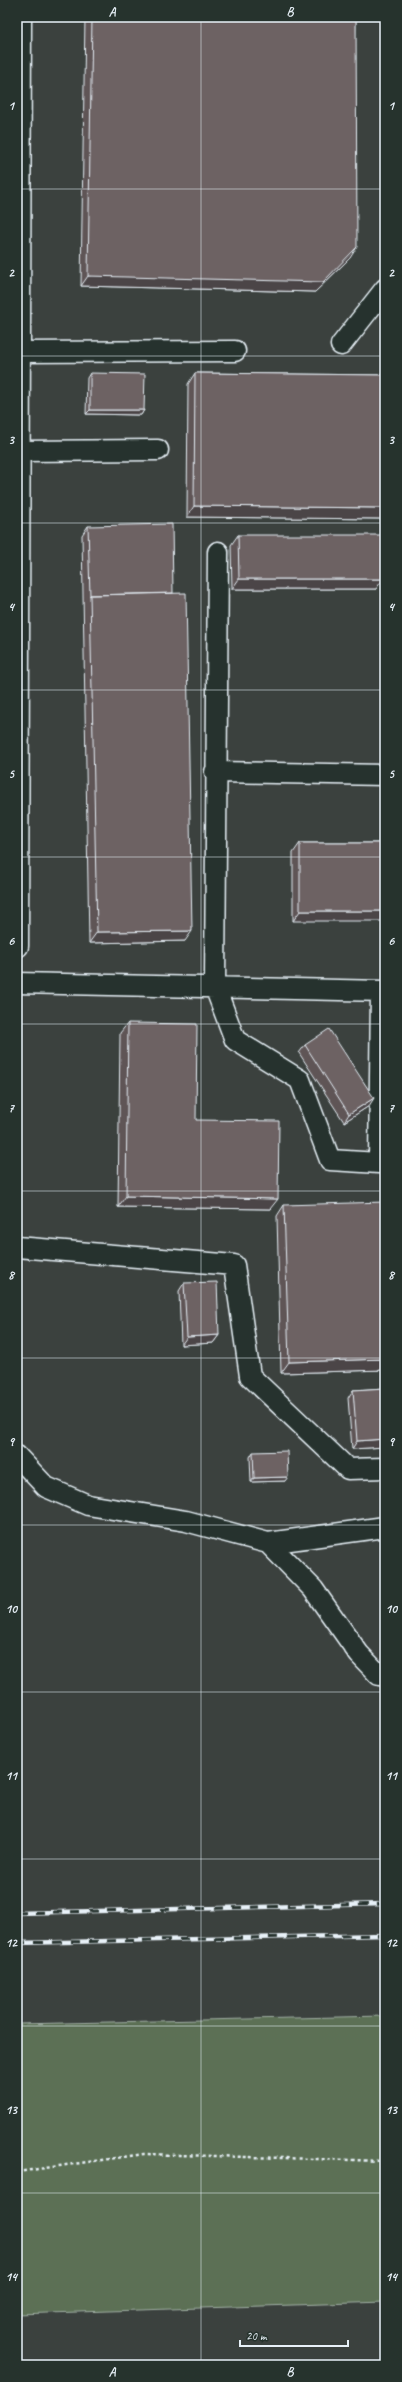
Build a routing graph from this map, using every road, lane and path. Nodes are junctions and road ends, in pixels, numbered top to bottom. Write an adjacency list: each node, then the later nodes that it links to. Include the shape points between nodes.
1 (20, 17): 4 (street)
2 (385, 289): 3 (lane)
3 (341, 345)
4 (19, 352): 5 (lane); 7 (street)
5 (235, 352)
6 (158, 450): 7 (lane)
7 (18, 451): 11 (street)
8 (218, 552): 9 (lane)
9 (215, 772): 10 (lane); 13 (lane)
10 (385, 775)
11 (17, 946)
12 (17, 983): 13 (lane)
13 (214, 988): 14 (lane); 14 (lane, via 235,1040 300,1080 330,1160 379,1163)
14 (383, 991)
15 (17, 1247): 17 (lane, via 234,1266 250,1376 348,1469)
16 (17, 1456): 19 (lane, via 46,1487 88,1505 186,1520)
17 (385, 1468)
18 (385, 1527): 19 (lane)
19 (268, 1543): 20 (lane, via 313,1589 359,1654 379,1675)
20 (385, 1676)
21 (385, 2161): 22 (path, via 144,2154)
22 (17, 2172)

